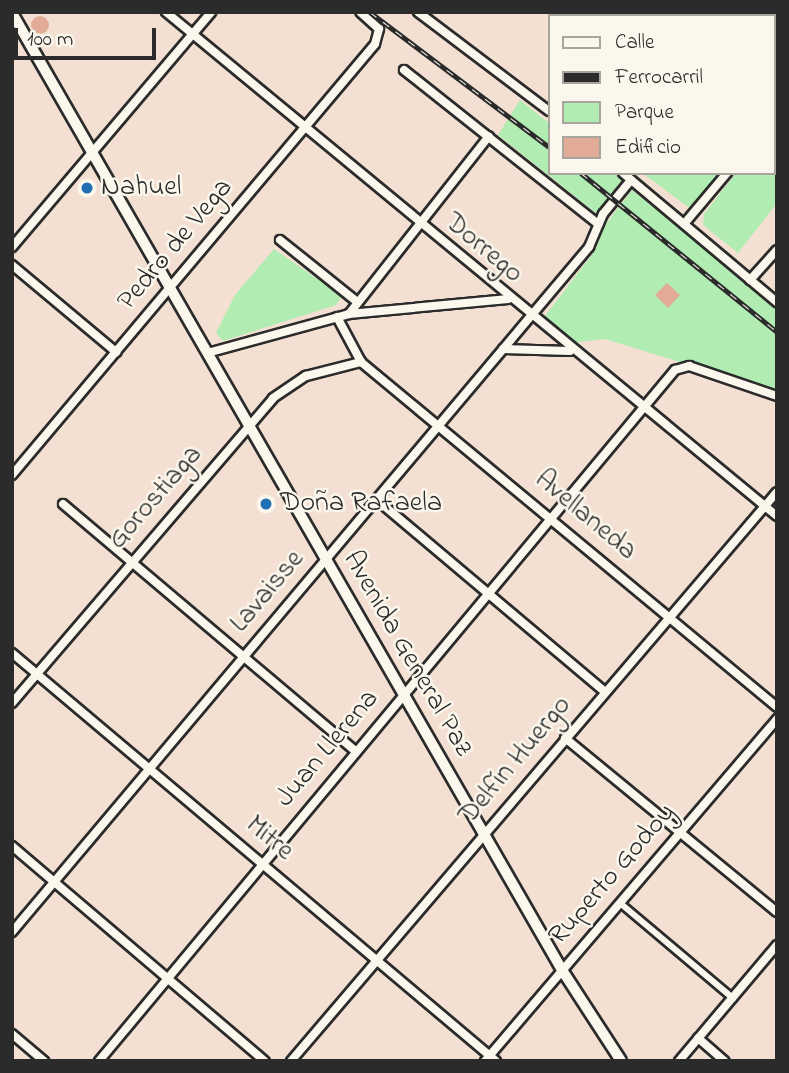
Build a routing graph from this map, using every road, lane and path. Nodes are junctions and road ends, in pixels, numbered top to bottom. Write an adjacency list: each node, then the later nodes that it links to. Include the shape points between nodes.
1 (166, 12): 6 (street, Dorrego)
2 (211, 12): 6 (street)
3 (360, 12): 9 (street, Pedro de Vega, via 377,26 375,44)
4 (418, 12): 8 (street)
5 (13, 15): 11 (main road, Avenida General Paz)
6 (192, 34): 9 (street, Dorrego); 11 (street)
7 (404, 70): 10 (street)
8 (548, 109)
9 (303, 129): 14 (street, Dorrego); 22 (street, Pedro de Vega)
10 (489, 136): 14 (street); 15 (street)
11 (92, 154): 18 (street); 22 (main road, Avenida General Paz)
12 (725, 175): 16 (street)
13 (627, 176): 15 (street, Lavaisse); 16 (street)
14 (416, 224): 23 (street, Dorrego); 24 (street)
15 (598, 224): 28 (street, Lavaisse, via 589,247)
16 (684, 224): 21 (street)
17 (280, 240): 24 (street)
18 (12, 247)
19 (777, 250): 21 (street)
20 (12, 265): 31 (street)
21 (750, 280): 25 (street)
22 (169, 287): 31 (street, Pedro de Vega); 32 (main road, Avenida General Paz)
23 (508, 299): 26 (street); 28 (street, Dorrego)
24 (355, 300): 26 (street)
25 (777, 302)
26 (349, 314): 27 (street)
27 (337, 317): 32 (street); 33 (street)
28 (530, 317): 29 (street, Lavaisse); 30 (street, Dorrego)
29 (503, 349): 30 (street); 37 (street, Lavaisse)
30 (571, 351): 35 (street, Dorrego)
31 (116, 352): 38 (street, Pedro de Vega)
32 (211, 352): 36 (main road, Avenida General Paz)
33 (361, 362): 36 (street, Gorostiaga, via 289,383); 37 (street, Avellaneda)
34 (777, 396): 35 (street, Juan Llerena, via 689,366 674,370)
35 (644, 412): 42 (street, Dorrego); 44 (street, Juan Llerena)
36 (251, 423): 45 (main road, Avenida General Paz); 46 (street, Gorostiaga)
37 (439, 425): 40 (street, Lavaisse); 44 (street, Avellaneda)
38 (14, 469)
39 (777, 492): 42 (street, Delfín Huergo)
40 (376, 499): 45 (street, Lavaisse); 47 (street)
41 (63, 504): 46 (street)
42 (765, 506): 43 (street, Dorrego); 48 (street, Delfín Huergo)
43 (777, 516)
44 (554, 521): 47 (street, Juan Llerena); 48 (street, Avellaneda)
45 (326, 559): 50 (street, Lavaisse); 53 (main road, Avenida General Paz)
46 (132, 562): 50 (street); 51 (street, Gorostiaga)
47 (489, 594): 52 (street); 53 (street, Juan Llerena)
48 (671, 617): 52 (street, Delfín Huergo); 55 (street, Avellaneda)
49 (12, 653): 51 (street, Mitre)
50 (244, 656): 58 (street); 59 (street, Lavaisse)
51 (37, 674): 54 (street, Gorostiaga); 59 (street, Mitre)
52 (604, 692): 57 (street, Delfín Huergo)
53 (404, 694): 58 (street, Juan Llerena); 61 (main road, Avenida General Paz)
54 (12, 703)
55 (777, 707)
56 (777, 719): 60 (street, Ruperto Godoy)
57 (565, 738): 60 (street); 61 (street, Delfín Huergo)
58 (356, 752): 63 (street, Juan Llerena)
59 (150, 768): 63 (street, Mitre); 64 (street, Lavaisse)
60 (680, 832): 65 (street, Ruperto Godoy); 66 (street)
61 (483, 833): 69 (street, Delfín Huergo); 70 (main road, Avenida General Paz)
62 (12, 846): 64 (street)
63 (262, 863): 69 (street, Mitre); 71 (street, Juan Llerena)
64 (55, 882): 67 (street, Lavaisse); 71 (street)
65 (620, 903): 70 (street, Ruperto Godoy); 72 (street)
66 (777, 912)
67 (12, 933)
68 (777, 945): 72 (street)
69 (377, 961): 75 (street, Mitre); 79 (street, Delfín Huergo)
70 (562, 970): 75 (street, Ruperto Godoy); 80 (main road, Avenida General Paz)
71 (167, 976): 77 (street, Juan Llerena); 78 (street)
72 (733, 998): 74 (street)
73 (12, 1034): 76 (street)
74 (698, 1038): 81 (street); 82 (street)
75 (490, 1059)
76 (44, 1061)
77 (99, 1061)
78 (265, 1061)
79 (292, 1061)
80 (621, 1061)
81 (679, 1061)
82 (724, 1061)

